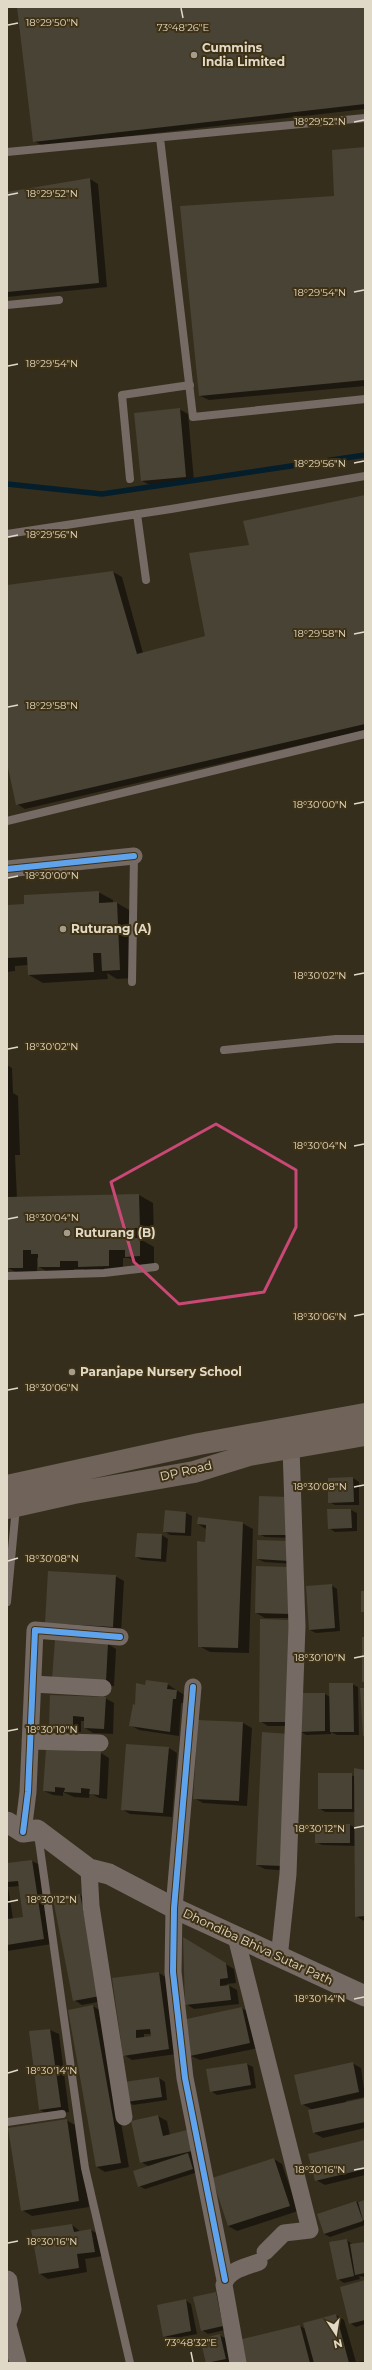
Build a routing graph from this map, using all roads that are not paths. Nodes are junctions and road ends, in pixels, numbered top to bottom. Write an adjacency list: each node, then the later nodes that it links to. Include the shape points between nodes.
1 (365, 118): 2 (lane)
2 (160, 138): 3 (lane); 6 (lane)
3 (7, 152)
4 (59, 300): 5 (lane)
5 (7, 305)
6 (190, 385): 7 (lane, via 194,417); 9 (lane, via 122,394)
7 (365, 398)
8 (365, 476): 10 (lane)
9 (130, 479)
10 (137, 514): 11 (lane); 12 (lane)
11 (7, 534)
12 (146, 580)
13 (365, 734): 14 (lane)
14 (7, 821)
15 (134, 856): 16 (street); 17 (lane)
16 (7, 868)
17 (132, 982)
18 (365, 1039): 19 (lane, via 336,1039)
19 (224, 1050)
20 (156, 1267): 21 (lane, via 104,1273)
21 (7, 1276)
22 (365, 1414): 25 (main road, DP Road, via 199,1444)
23 (365, 1435): 24 (main road, DP Road)
24 (291, 1448): 26 (main road, DP Road, via 249,1455 194,1472 74,1493); 38 (street, via 297,1626 288,1874)
25 (7, 1486)
26 (12, 1507): 27 (lane)
27 (7, 1602)
28 (120, 1637): 29 (street, via 36,1630)
29 (33, 1684): 31 (street); 32 (street)
30 (193, 1687): 36 (street)
31 (103, 1688)
32 (30, 1741): 33 (street); 34 (street, via 28,1792)
33 (100, 1743)
34 (22, 1828): 35 (street, Dhondiba Bhiva Sutar Path); 47 (lane, via 84,2168)
35 (89, 1869): 36 (street, Dhondiba Bhiva Sutar Path, via 109,1874); 41 (street, via 91,1906)
36 (174, 1908): 37 (street, Dhondiba Bhiva Sutar Path); 43 (street, via 173,1972 185,2078)
37 (236, 1937): 38 (street, Dhondiba Bhiva Sutar Path); 43 (street, via 310,2230 284,2233 262,2257 234,2272)
38 (279, 1958): 39 (street, Dhondiba Bhiva Sutar Path)
39 (365, 1996)
40 (62, 2114): 42 (lane)
41 (124, 2117)
42 (7, 2122)
43 (225, 2280): 48 (street, via 224,2289)
44 (7, 2282): 45 (street, via 11,2309)
45 (7, 2321): 46 (street)
46 (18, 2363)
47 (130, 2363)
48 (238, 2363)

